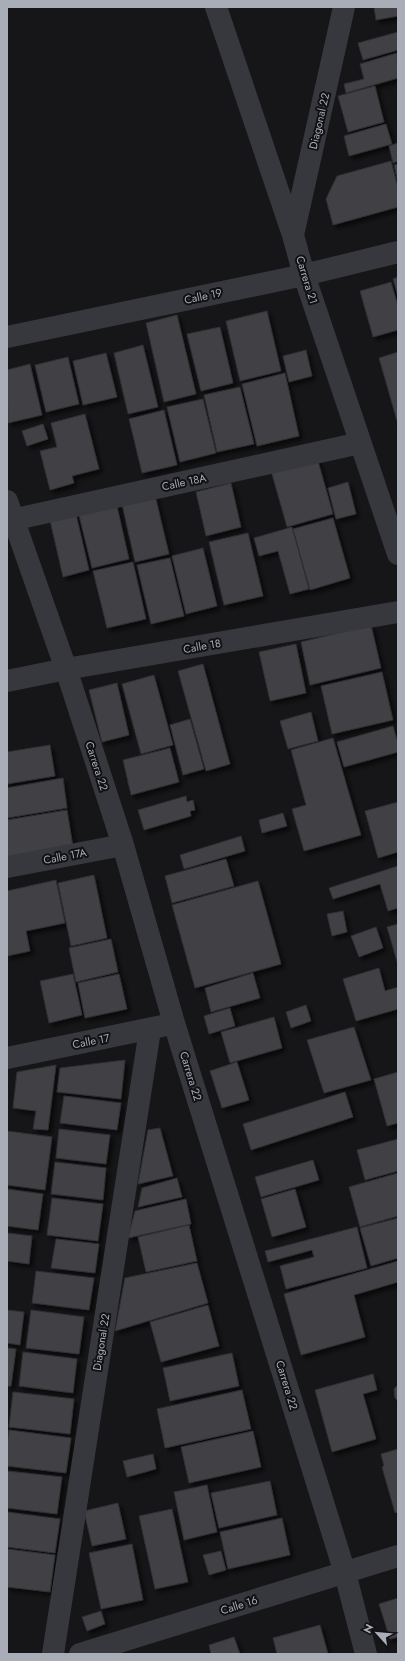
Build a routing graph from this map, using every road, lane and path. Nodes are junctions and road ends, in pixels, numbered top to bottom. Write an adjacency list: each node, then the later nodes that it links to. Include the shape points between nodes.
1 (216, 7): 3 (street, Carrera 21)
2 (344, 7): 3 (street, Diagonal 22)
3 (293, 235): 5 (street, Carrera 21)
4 (398, 252): 5 (street, Calle 19)
5 (304, 275): 6 (street, Calle 19); 7 (street, Carrera 21)
6 (7, 338)
7 (360, 443): 8 (street, Calle 18A); 9 (street, Carrera 21)
8 (9, 514): 11 (street, Carrera 22)
9 (398, 554)
10 (398, 612): 11 (street, Calle 18)
11 (66, 669): 12 (street, Calle 18); 13 (street, Carrera 22)
12 (7, 682)
13 (123, 845): 14 (street, Calle 17A); 15 (street, Carrera 22)
14 (7, 867)
15 (174, 1023): 16 (street, Calle 17); 19 (street, Carrera 22)
16 (150, 1030): 17 (street, Calle 17); 20 (street, Diagonal 22)
17 (7, 1058)
18 (398, 1556): 19 (street, Calle 16)
19 (345, 1573): 21 (street, Calle 16); 22 (street, Carrera 22)
20 (53, 1654)
21 (80, 1654)
22 (366, 1654)

